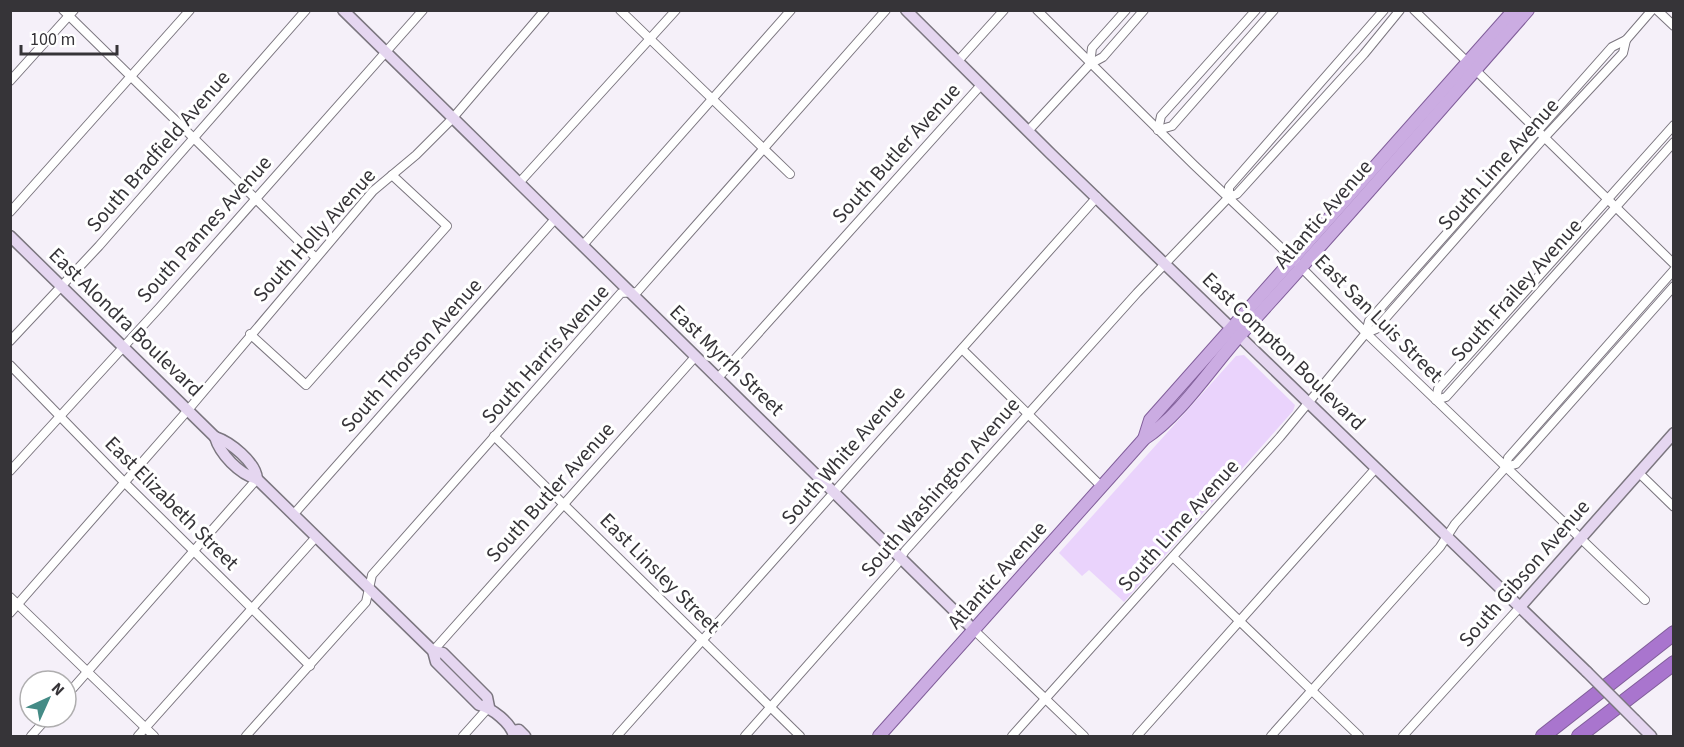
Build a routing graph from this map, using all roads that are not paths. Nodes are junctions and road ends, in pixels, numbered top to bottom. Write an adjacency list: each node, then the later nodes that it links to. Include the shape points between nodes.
1 (190, 10): 32 (street)
2 (306, 10): 41 (street, South Bradfield Avenue)
3 (343, 10): 28 (main road, East Myrrh Street)
4 (423, 10): 28 (street, South Pannes Avenue)
5 (545, 10): 36 (street, South Holly Avenue)
6 (620, 10): 26 (street)
7 (676, 10): 26 (street)
8 (791, 10): 35 (street)
9 (886, 10): 44 (street, South Harris Avenue)
10 (906, 10): 29 (main road, East Compton Boulevard)
11 (1004, 10): 29 (street, South Butler Avenue)
12 (1037, 10): 30 (street, East San Luis Street)
13 (1126, 10): 30 (street, via 1092,48)
14 (1144, 10): 30 (street, via 1103,57)
15 (1256, 10): 38 (street, via 1161,116)
16 (1274, 10): 38 (street, via 1173,126)
17 (1384, 10): 49 (street, via 1229,187)
18 (1400, 10): 49 (street, via 1237,194)
19 (1414, 10): 31 (street)
20 (1514, 10): 31 (main road, Atlantic Avenue)
21 (1528, 10): 31 (main road, Atlantic Avenue)
22 (1652, 10): 27 (street, South Lime Avenue)
23 (1657, 10): 25 (street)
24 (69, 12): 32 (street); 33 (street)
25 (1674, 26)
26 (650, 39): 35 (street); 47 (street)
27 (1626, 40): 40 (street, South Lime Avenue, via 1612,47); 42 (street, South Lime Avenue, via 1623,52)
28 (386, 53): 36 (main road, East Myrrh Street); 50 (street, South Pannes Avenue)
29 (958, 61): 34 (main road, East Compton Boulevard)
30 (1090, 64): 38 (street, East San Luis Street); 39 (street)
31 (1471, 68): 40 (street); 58 (main road, Atlantic Avenue)
32 (131, 77): 41 (street); 53 (street)
33 (10, 81)
34 (981, 85): 39 (main road, East Compton Boulevard); 73 (street, South Butler Avenue)
35 (712, 99): 44 (street); 56 (street)
36 (452, 119): 46 (street, South Holly Avenue); 47 (main road, East Myrrh Street)
37 (1674, 125): 51 (street, South Frailey Avenue)
38 (1158, 130): 49 (street, East San Luis Street)
39 (1028, 131): 48 (main road, East Compton Boulevard)
40 (1536, 131): 42 (street); 66 (street, South Lime Avenue, via 1369,321)
41 (194, 138): 50 (street); 62 (street, South Bradfield Avenue)
42 (1544, 138): 51 (street); 66 (street, South Lime Avenue, via 1376,329)
43 (1674, 142): 52 (street, South Frailey Avenue)
44 (764, 151): 45 (street); 64 (street, South Harris Avenue, via 637,292)
45 (790, 174)
46 (392, 175): 57 (street, South Holly Avenue); 67 (street, via 447,226 306,385)
47 (519, 183): 54 (main road, East Myrrh Street)
48 (1097, 197): 59 (main road, East Compton Boulevard); 70 (street, South White Avenue)
49 (1229, 197): 58 (street, East San Luis Street); 59 (street, South Washington Avenue)
50 (256, 199): 57 (street); 69 (street, South Pannes Avenue)
51 (1606, 199): 52 (street); 74 (street, South Frailey Avenue, via 1438,389)
52 (1614, 206): 60 (street); 74 (street, South Frailey Avenue, via 1446,397)
53 (10, 212)
54 (555, 219): 56 (main road, East Myrrh Street); 91 (street, South Thorson Avenue)
55 (10, 236): 62 (main road, East Alondra Boulevard)
56 (582, 244): 64 (main road, East Myrrh Street)
57 (315, 257): 67 (street, South Holly Avenue)
58 (1298, 263): 65 (main road, Atlantic Avenue); 66 (street, East San Luis Street)
59 (1165, 264): 65 (main road, East Compton Boulevard); 77 (street, South Washington Avenue)
60 (1674, 264)
61 (1674, 270): 82 (street, via 1508,458)
62 (61, 285): 68 (street, South Bradfield Avenue); 69 (main road, East Alondra Boulevard)
63 (1674, 286): 82 (street, via 1516,464)
64 (630, 292): 71 (main road, East Myrrh Street); 80 (street, South Harris Avenue, via 621,293)
65 (1236, 332): 75 (main road, East Compton Boulevard); 87 (main road, Atlantic Avenue, via 1150,420 1144,439)
66 (1366, 333): 74 (street, East San Luis Street); 75 (street, South Lime Avenue)
67 (250, 334): 76 (street, South Holly Avenue)
68 (10, 341)
69 (123, 346): 76 (main road, East Alondra Boulevard); 78 (street, South Pannes Avenue)
70 (962, 349): 77 (street); 88 (street, South White Avenue)
71 (695, 357): 73 (main road, East Myrrh Street); 89 (street, South Butler Avenue)
72 (10, 365): 78 (street, East Elizabeth Street)
73 (717, 379): 88 (main road, East Myrrh Street)
74 (1436, 400): 82 (street, East San Luis Street)
75 (1308, 401): 81 (main road, East Compton Boulevard); 96 (street, South Lime Avenue)
76 (188, 410): 85 (main road, East Alondra Boulevard, via 215,437 227,441 256,470); 86 (street, South Holly Avenue)
77 (1028, 414): 87 (street); 97 (street, South Washington Avenue)
78 (59, 416): 83 (street, South Pannes Avenue); 86 (street, East Elizabeth Street)
79 (1674, 433): 84 (main road, South Gibson Avenue)
80 (494, 436): 89 (street, East Linsley Street); 98 (street, South Harris Avenue, via 372,575)
81 (1376, 468): 93 (main road, East Compton Boulevard); 105 (street)
82 (1506, 468): 93 (street); 94 (street, East San Luis Street)
83 (10, 471)
84 (1639, 473): 90 (street); 94 (main road, South Gibson Avenue)
85 (257, 479): 91 (main road, East Alondra Boulevard); 95 (street)
86 (124, 482): 95 (street, East Elizabeth Street); 101 (street, South Holly Avenue)
87 (1102, 487): 106 (main road, Atlantic Avenue)
88 (833, 491): 97 (main road, East Myrrh Street); 108 (street, South White Avenue)
89 (563, 504): 108 (street, East Linsley Street); 109 (street, South Butler Avenue)
90 (1674, 507)
91 (293, 514): 92 (main road, East Alondra Boulevard)
92 (316, 537): 98 (main road, East Alondra Boulevard); 102 (street)
93 (1447, 537): 103 (main road, East Compton Boulevard); 114 (street)
94 (1581, 538): 100 (street, East San Luis Street); 103 (main road, South Gibson Avenue)
95 (194, 550): 102 (street, East Elizabeth Street); 112 (street)
96 (1173, 557): 105 (street); 115 (street, South Lime Avenue)
97 (901, 558): 106 (main road, East Myrrh Street); 117 (street, South Washington Avenue)
98 (369, 589): 109 (main road, East Alondra Boulevard); 111 (street, South Harris Avenue, via 366,602)
99 (10, 597): 101 (street)
100 (1645, 600)
101 (18, 604): 104 (street, South Holly Avenue); 112 (street)
102 (252, 608): 111 (street, East Elizabeth Street); 118 (street)
103 (1520, 608): 134 (street, South Gibson Avenue); 137 (main road, East Compton Boulevard, bridge)
104 (10, 613)
105 (1239, 620): 114 (street); 131 (street)
106 (974, 630): 115 (street, East Myrrh Street); 128 (main road, Atlantic Avenue)
107 (1674, 633): 135 (highway)
108 (702, 640): 117 (street, East Linsley Street); 125 (street, South White Avenue)
109 (433, 651): 116 (main road, East Alondra Boulevard, via 443,653 487,697)
110 (1674, 663): 136 (highway)
111 (310, 666): 122 (street, South Harris Avenue)
112 (88, 671): 113 (street); 118 (street)
113 (78, 682)
114 (1311, 691): 132 (street); 133 (street)
115 (1046, 699): 129 (street, South Lime Avenue); 130 (street, East Myrrh Street)
116 (489, 707): 119 (main road, East Alondra Boulevard); 123 (street)
117 (771, 708): 126 (street, South Washington Avenue); 127 (street, East Linsley Street)
118 (146, 728): 120 (street); 121 (street)
119 (513, 734): 124 (main road, East Alondra Boulevard, via 519,730)
120 (138, 736)
121 (154, 736)
122 (246, 736)
123 (462, 736)
124 (525, 736)
125 (617, 736)
126 (745, 736)
127 (800, 736)
128 (879, 736)
129 (1012, 736)
130 (1083, 736)
131 (1137, 736)
132 (1271, 736)
133 (1359, 736)
134 (1403, 736)
135 (1543, 736)
136 (1579, 736)
137 (1651, 736)

